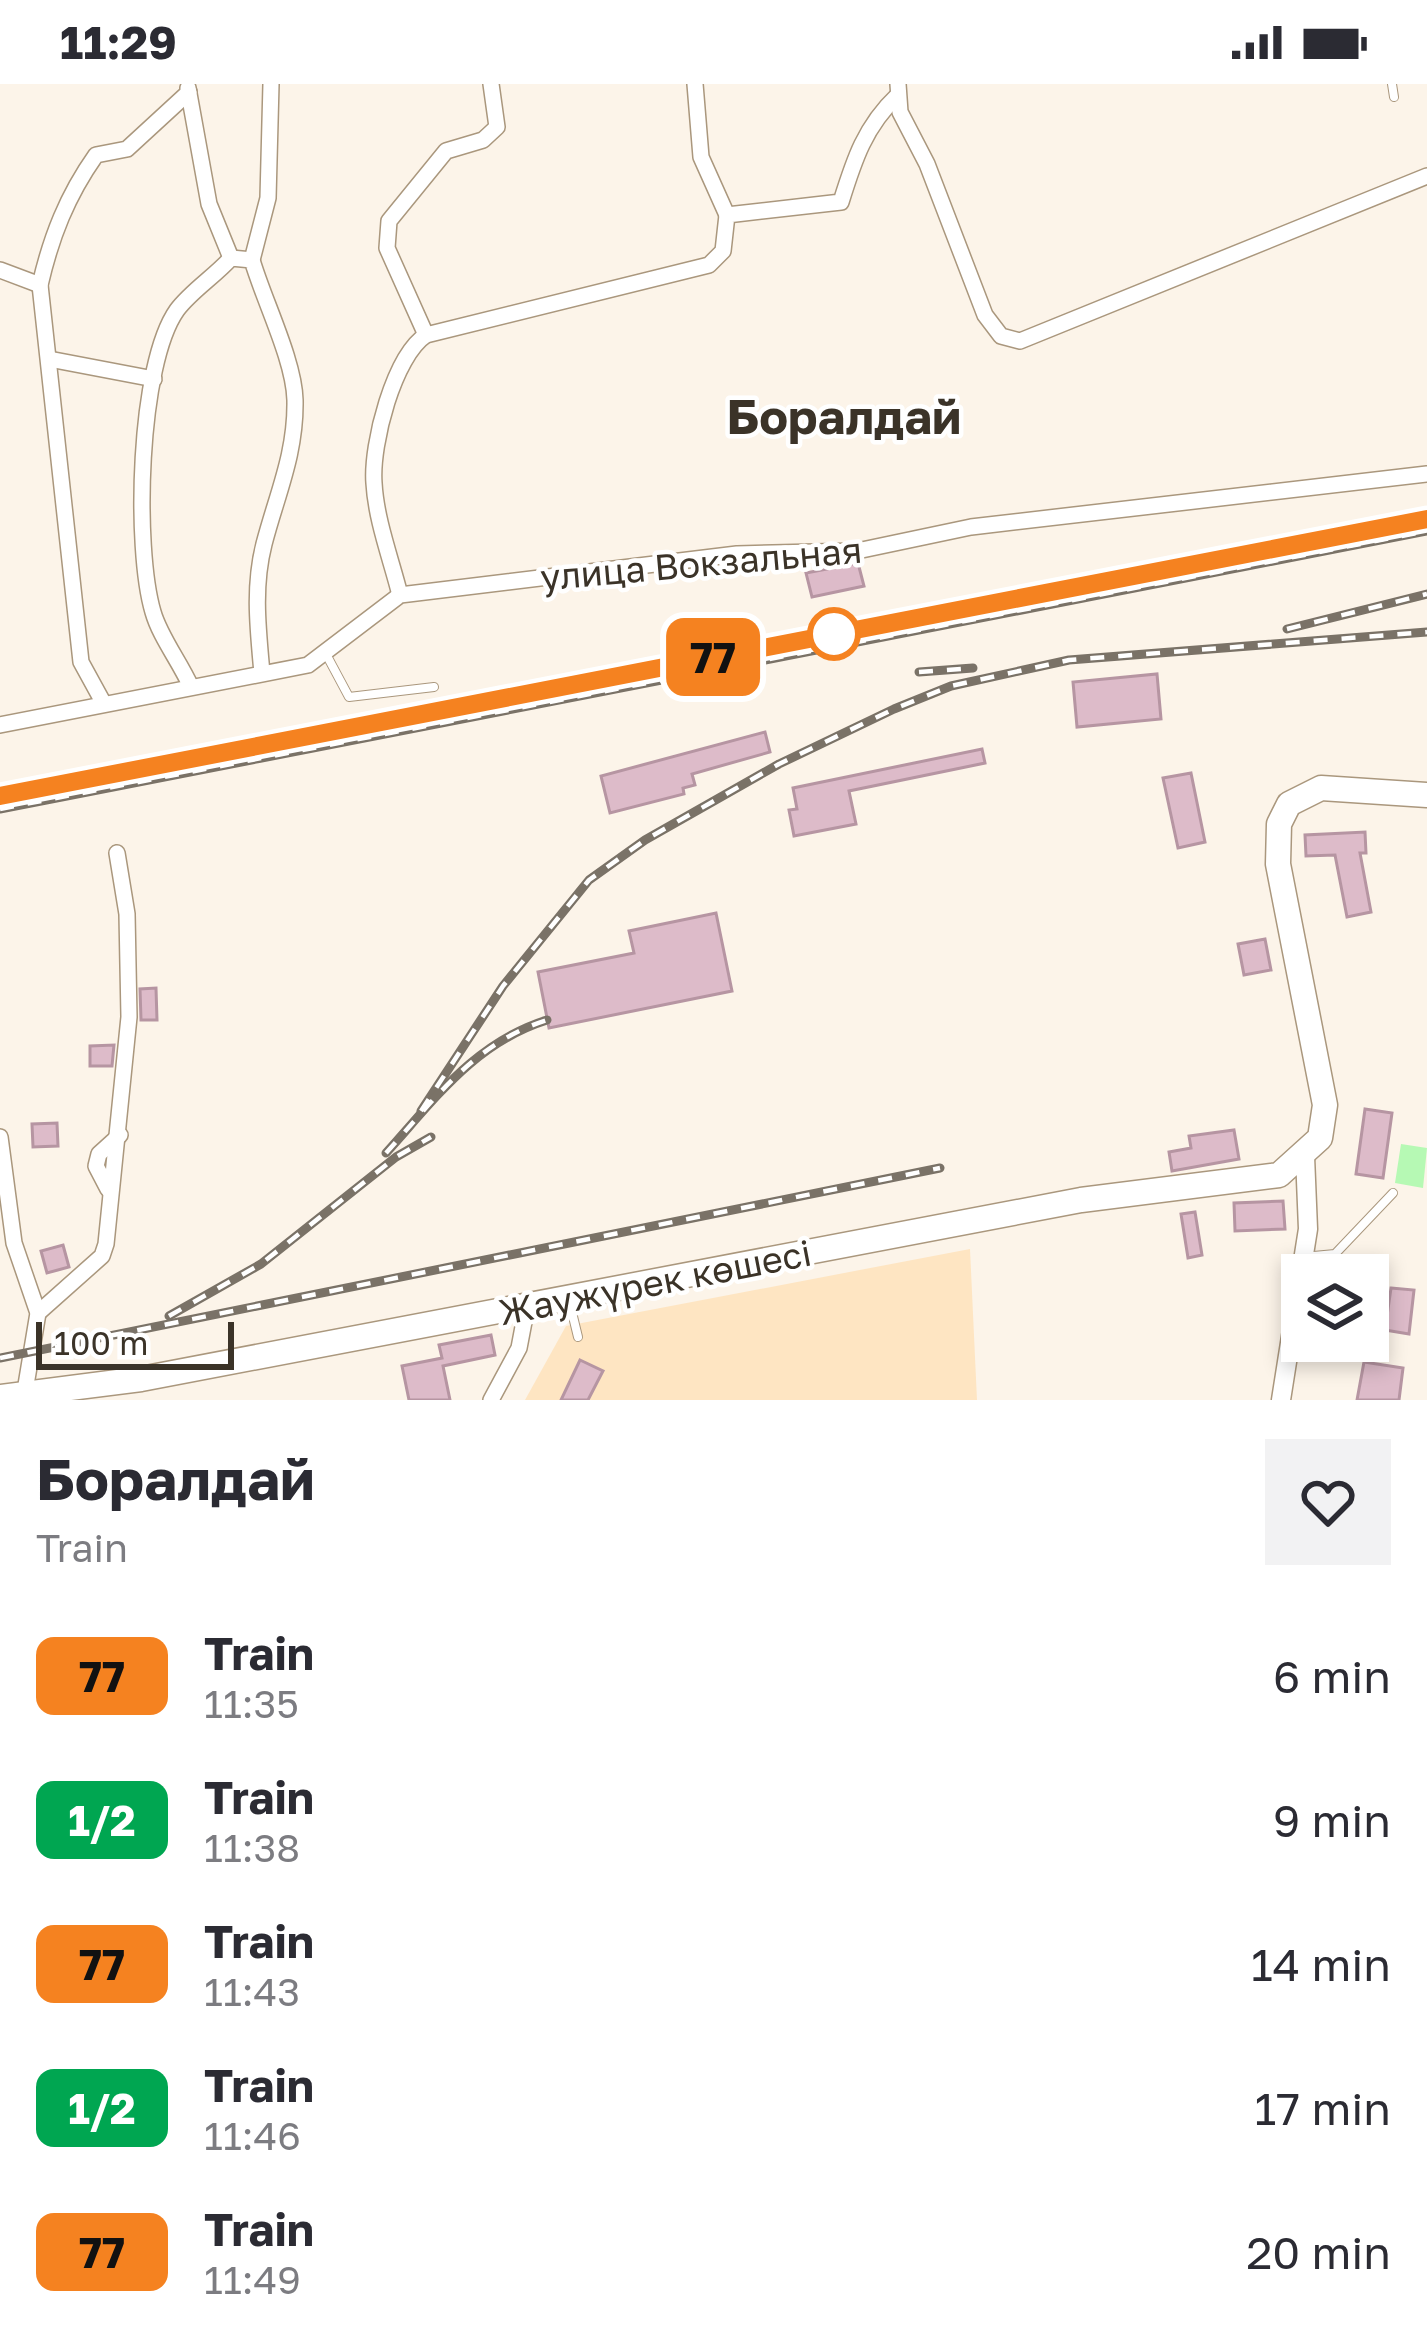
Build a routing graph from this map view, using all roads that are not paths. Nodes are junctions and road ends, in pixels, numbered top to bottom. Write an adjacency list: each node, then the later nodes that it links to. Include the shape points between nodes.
1 (271, 84): 11 (street, via 268,198)
2 (491, 84): 14 (street, via 497,127 446,151 389,220 387,248)
3 (695, 84): 9 (street, via 700,158)
4 (1392, 84): 7 (lane)
5 (188, 88): 10 (street, via 209,204); 13 (street, via 127,149 96,155 50,240)
6 (898, 90): 8 (street, via 900,112 986,316 1001,336 1020,340); 9 (street, via 857,149 841,202)
7 (1394, 98)
8 (1427, 176)
9 (727, 215): 14 (street, via 723,251 709,265)
10 (231, 259): 11 (street); 16 (street, via 176,310)
11 (252, 260): 20 (street, via 295,401 286,488 264,544 256,602)
12 (0, 270): 13 (street)
13 (40, 285): 15 (street)
14 (426, 335): 18 (street, via 406,348 395,374 373,480)
15 (49, 359): 16 (street); 23 (street, via 81,662)
16 (154, 379): 21 (street, via 142,457 147,575 153,615)
17 (1427, 474): 18 (street, улица Вокзальная, via 971,526 857,551 736,554)
18 (400, 595): 19 (street)
19 (326, 654): 20 (street); 22 (lane, via 349,697)
20 (262, 673): 21 (street)
21 (191, 686): 23 (street)
22 (434, 687)
23 (104, 704): 24 (street)
24 (0, 724)
25 (1427, 795): 28 (main road, via 1321,788 1289,804 1277,836 1325,1105 1320,1138)
26 (117, 853): 34 (street, via 129,1018 118,1169 108,1189 102,1256)
27 (0, 1136): 34 (street, via 14,1243)
28 (1304, 1156): 30 (street); 32 (main road, Жаужүрек көшесі, via 1279,1175 1081,1200)
29 (1393, 1193): 31 (lane)
30 (1302, 1254)
31 (1335, 1254)
32 (568, 1298): 33 (main road, Жаужүрек көшесі); 35 (lane)
33 (527, 1306): 37 (main road, Жаужүрек көшесі); 38 (street, via 519,1348)
34 (38, 1312): 37 (street)
35 (578, 1337)
36 (1287, 1362): 39 (street)
37 (16, 1397)
38 (491, 1400)
39 (1281, 1400)

